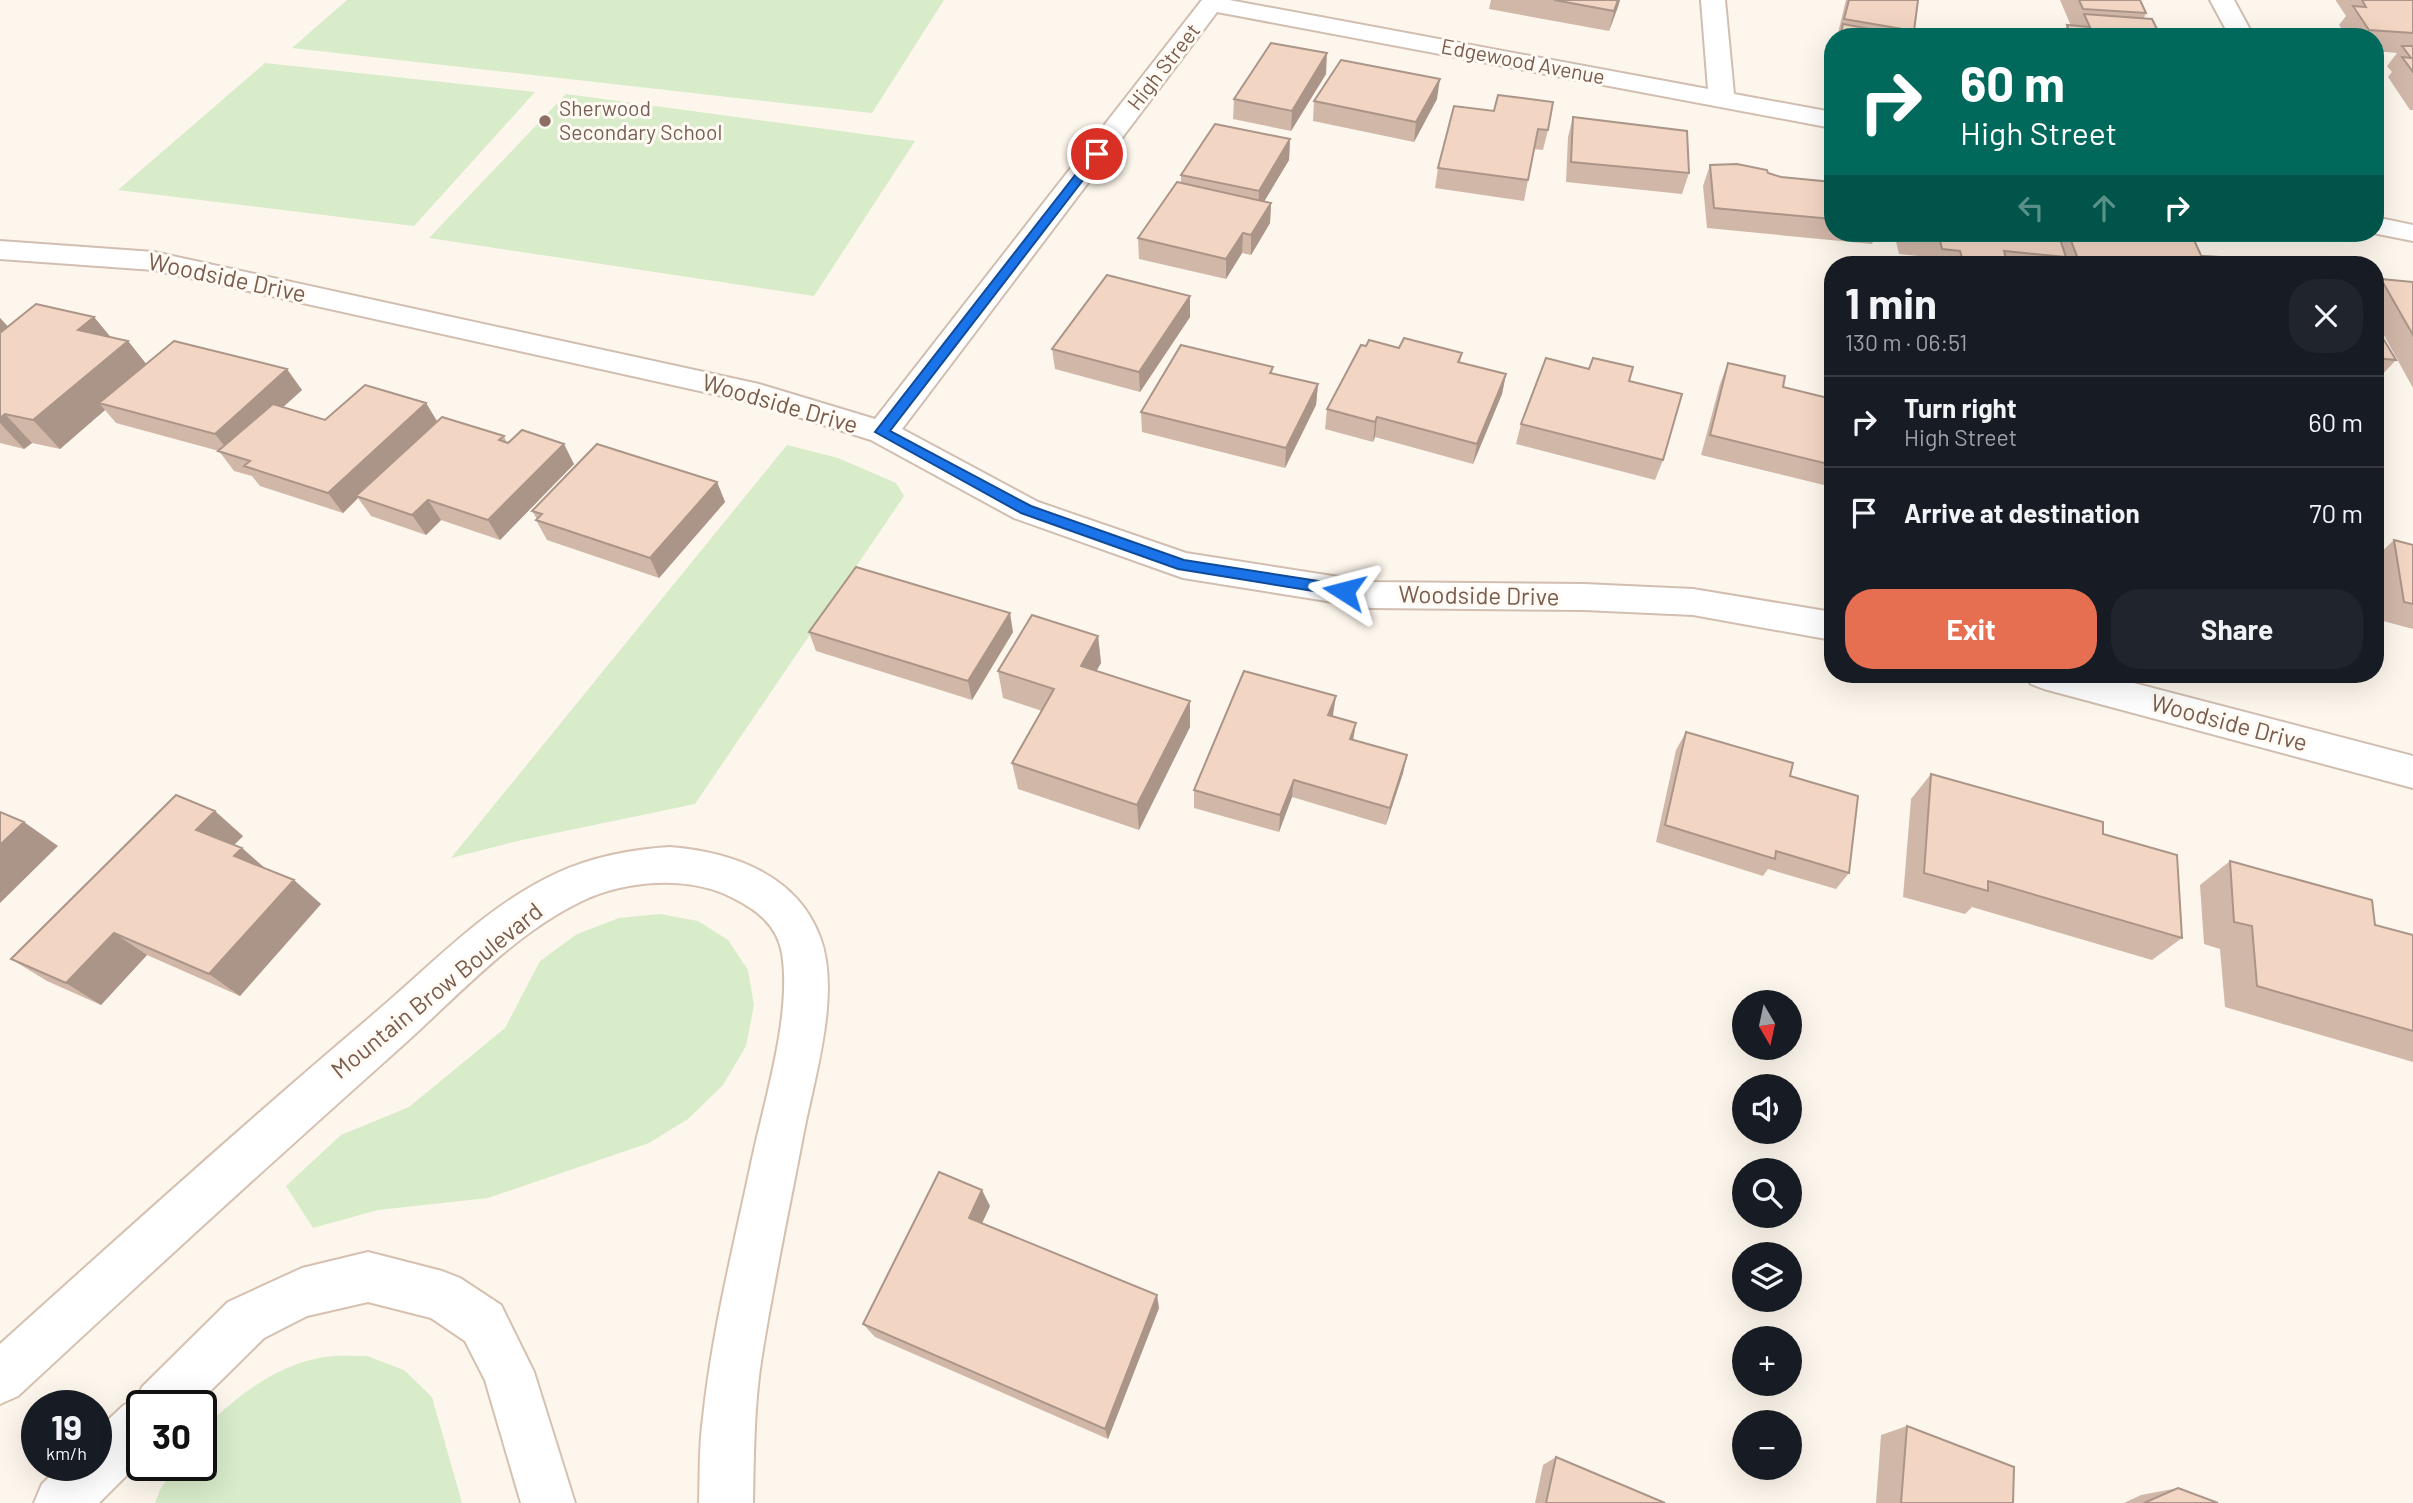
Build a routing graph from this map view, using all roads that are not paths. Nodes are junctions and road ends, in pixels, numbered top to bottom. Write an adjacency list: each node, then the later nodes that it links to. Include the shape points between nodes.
1 (1713, 0): 5 (street)
2 (2222, 0): 4 (street)
3 (1214, 2): 5 (street, Edgewood Avenue); 10 (street, High Street)
4 (2237, 28)
5 (1722, 100): 6 (street, Edgewood Avenue)
6 (1824, 119)
7 (2384, 227): 8 (street)
8 (2413, 233)
9 (0, 250): 10 (street, Woodside Drive, via 154,261 759,394)
10 (882, 432): 11 (street, Woodside Drive, via 1026,510 1183,565 1371,595 1693,602)
11 (1824, 625)
12 (2079, 683): 13 (street, Woodside Drive)
13 (2413, 772)
14 (0, 1378): 19 (street, Mountain Brow Boulevard, via 267,1133 521,916 571,886 637,866 694,867 755,887 786,911 802,940 806,976 803,1023 736,1357 728,1422)
15 (175, 1390): 18 (street, via 246,1320 302,1293 368,1277 442,1296 483,1323 508,1372)
16 (126, 1439): 17 (street)
17 (61, 1503)
18 (548, 1503)
19 (726, 1503)

